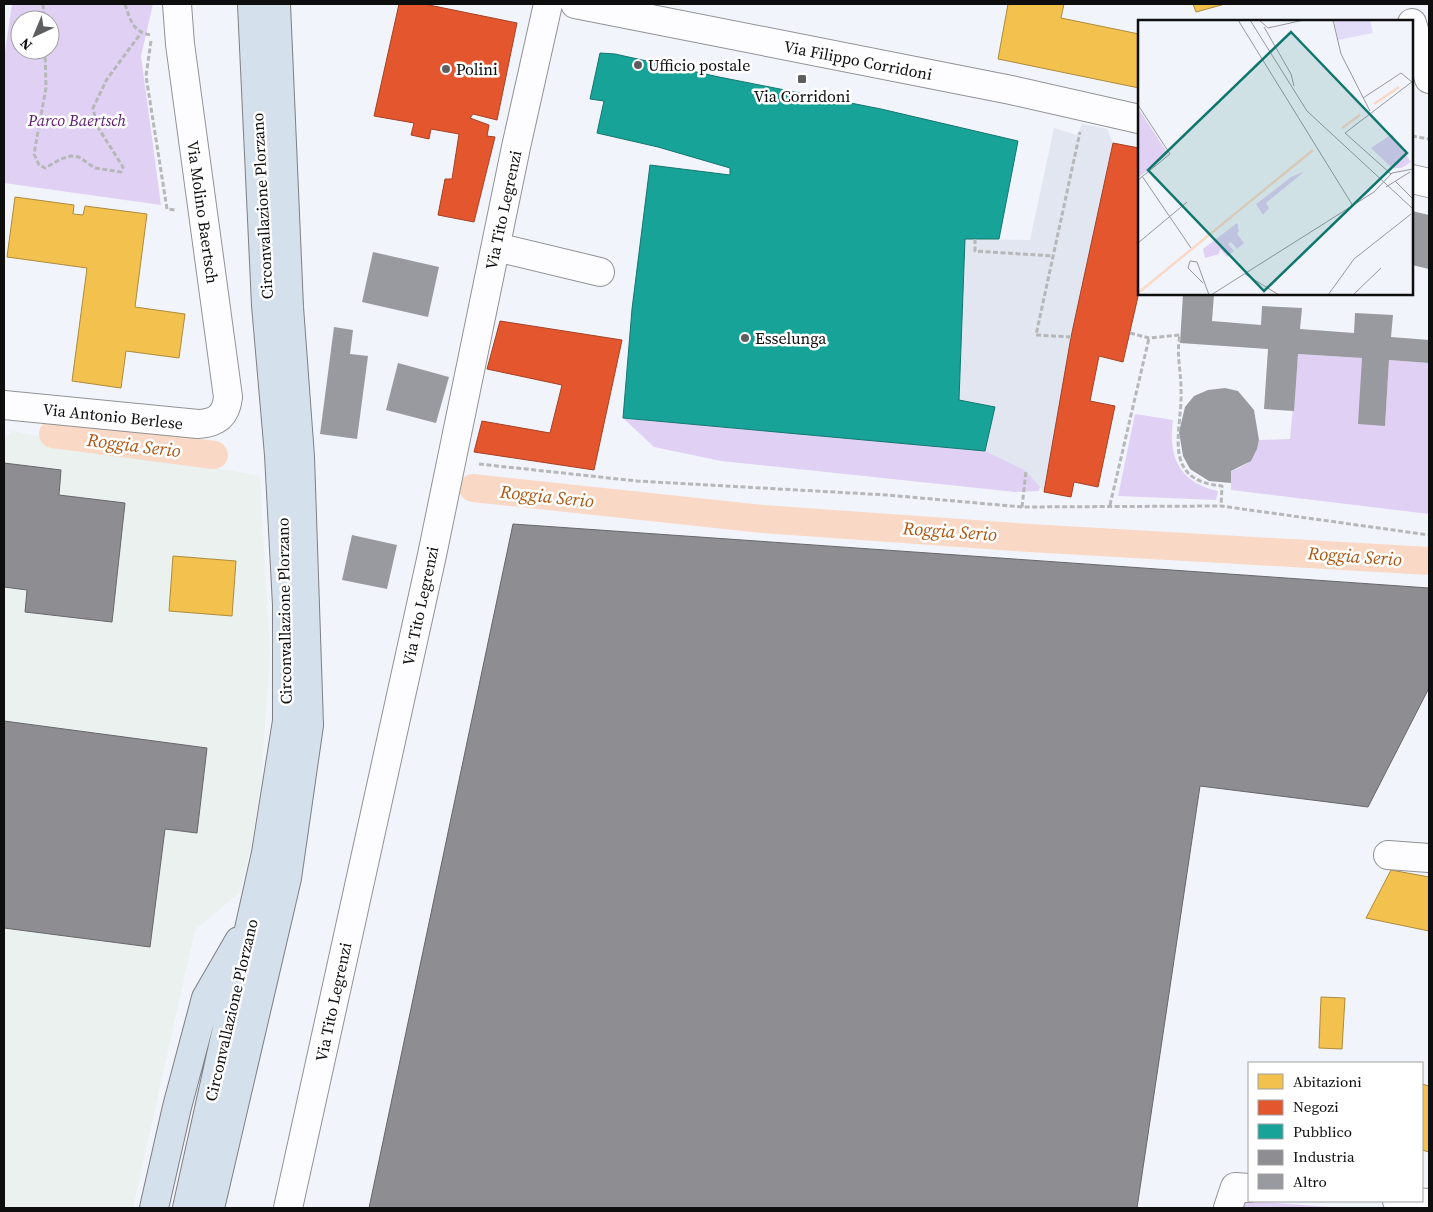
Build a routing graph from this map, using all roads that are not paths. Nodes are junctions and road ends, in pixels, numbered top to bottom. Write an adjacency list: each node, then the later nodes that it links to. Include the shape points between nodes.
1 (177, 4): 15 (street, Via Molino Baertsch, via 228,397 227,409)
2 (548, 4): 12 (street, Via Tito Legrenzi)
3 (575, 4): 9 (street, Via Filippo Corridoni)
4 (1406, 4): 6 (street)
5 (268, 6): 18 (highway, Circonvallazione Plorzano, via 266,305 279,454 287,624 286,721 272,819); 23 (highway, Circonvallazione Plorzano, via 300,457 309,725 287,878)
6 (1411, 20)
7 (1413, 25): 8 (street)
8 (1429, 79)
9 (1138, 118)
10 (1413, 179): 11 (street)
11 (1429, 183)
12 (496, 247): 13 (street); 24 (street, Via Tito Legrenzi)
13 (600, 272)
14 (4, 405): 15 (street, Via Antonio Berlese, via 198,424 209,424)
15 (221, 418)
16 (1388, 855): 17 (street)
17 (1429, 858)
18 (252, 918): 21 (highway, via 206,998); 22 (highway, Circonvallazione Plorzano)
19 (1414, 1202): 20 (street)
20 (1429, 1203)
21 (154, 1208)
22 (187, 1208)
23 (210, 1208)
24 (288, 1208)

